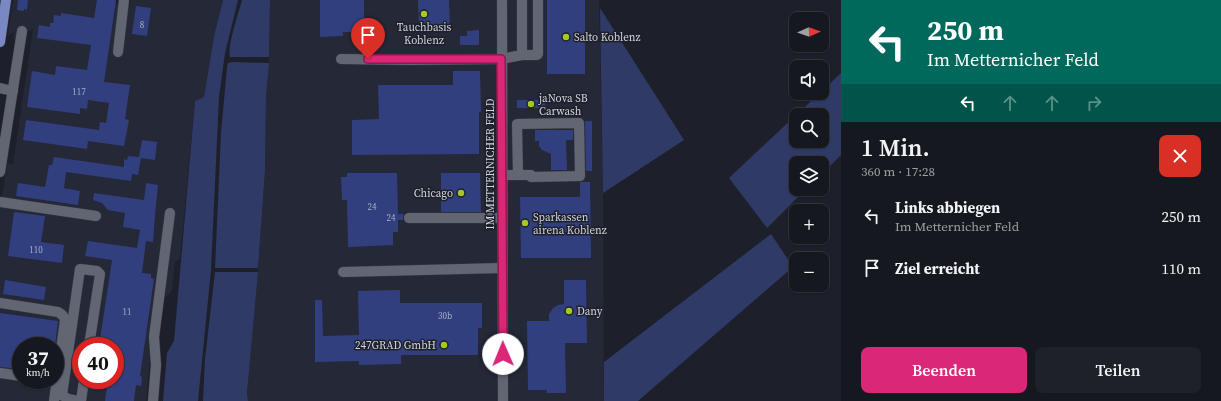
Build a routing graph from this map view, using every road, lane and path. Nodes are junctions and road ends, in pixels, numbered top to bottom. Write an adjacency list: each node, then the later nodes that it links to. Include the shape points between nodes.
1 (6, 0): 7 (main road)
2 (124, 0): 8 (street)
3 (502, 0): 11 (street, IM METTERNICHER FELD)
4 (522, 0): 9 (street)
5 (538, 0): 9 (street, via 538,55)
6 (22, 32): 13 (street)
7 (0, 42)
8 (118, 52)
9 (522, 55): 11 (street)
10 (341, 59): 11 (street)
11 (501, 59): 15 (street, IM METTERNICHER FELD)
12 (0, 88): 13 (street)
13 (13, 91): 14 (street)
14 (0, 168)
15 (502, 175): 16 (street); 21 (street, IM METTERNICHER FELD)
16 (518, 175): 16 (street, via 518,124 579,122 580,176)
17 (0, 202): 19 (street)
18 (170, 213): 32 (street, via 154,337 156,365)
19 (96, 216)
20 (409, 218): 21 (street)
21 (502, 218): 22 (street, IM METTERNICHER FELD)
22 (502, 268): 23 (street); 33 (street, IM METTERNICHER FELD)
23 (343, 272)
24 (0, 303): 29 (street, via 62,314 65,320)
25 (90, 337): 29 (street, via 100,274 97,271 80,268)
26 (0, 373): 27 (street)
27 (12, 375)
28 (83, 389): 31 (street)
29 (55, 390): 30 (street, via 68,399)
30 (78, 401)
31 (81, 401)
32 (153, 401)
33 (503, 401)

